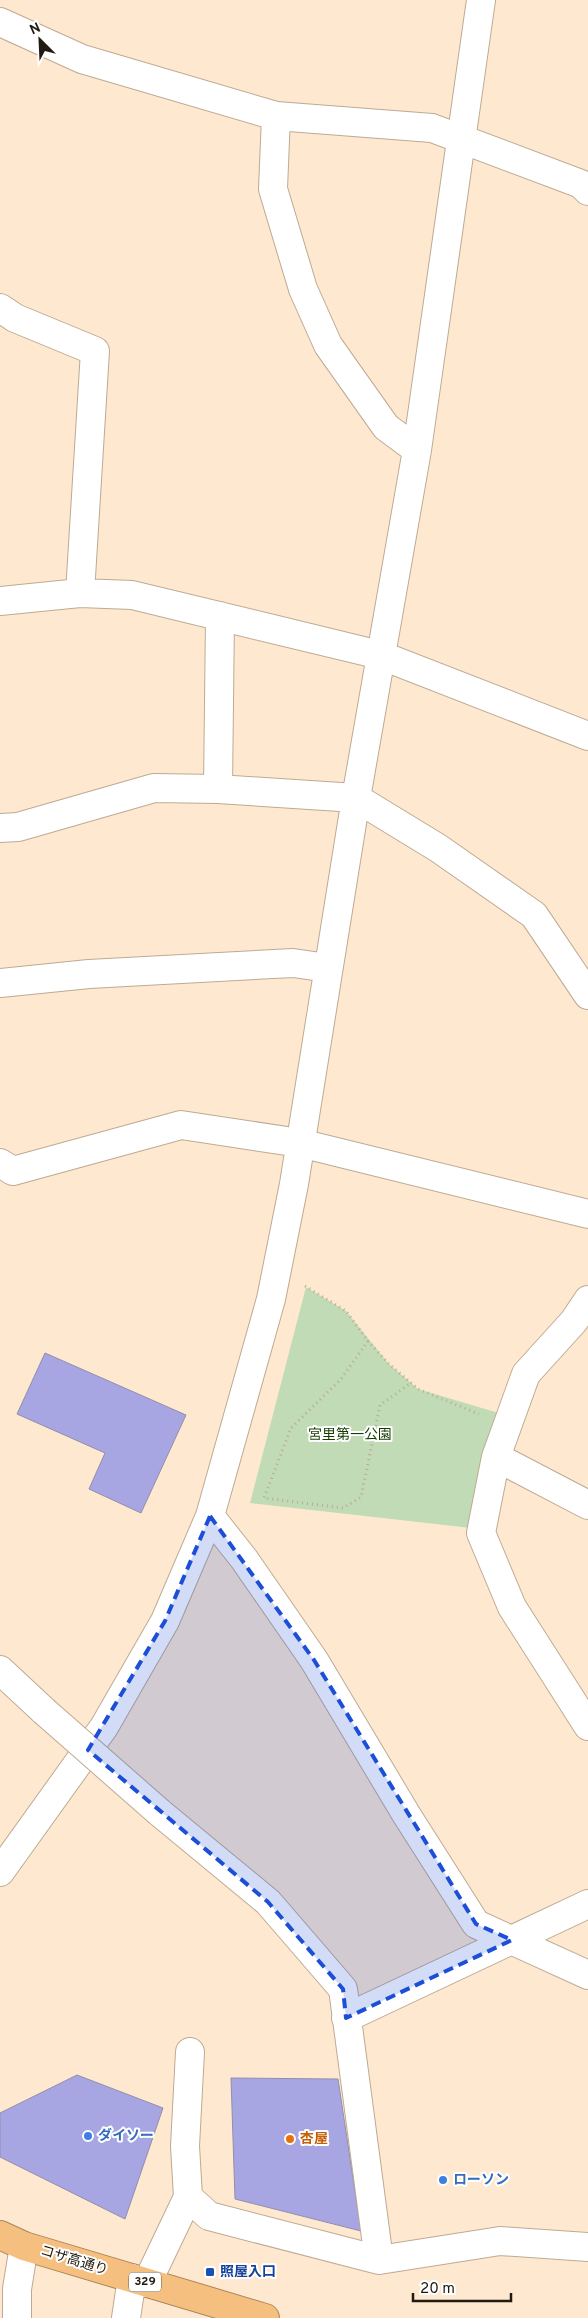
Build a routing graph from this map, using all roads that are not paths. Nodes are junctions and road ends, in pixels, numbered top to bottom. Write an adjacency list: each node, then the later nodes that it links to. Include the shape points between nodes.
1 (481, 0): 4 (street)
2 (0, 22): 3 (street, via 82,59)
3 (276, 116): 4 (street, via 432,128); 7 (street, via 274,189 302,289 328,345 386,427)
4 (463, 138): 5 (street, via 581,184); 7 (street)
5 (588, 191)
6 (0, 308): 8 (street, via 16,318 95,351)
7 (417, 450): 11 (street)
8 (80, 593): 9 (street); 10 (street, via 132,595)
9 (0, 602)
10 (220, 616): 11 (street); 13 (street)
11 (380, 655): 12 (street); 14 (street)
12 (588, 736)
13 (218, 789): 14 (street); 15 (street, via 154,788 18,827)
14 (356, 798): 16 (street); 18 (street, via 438,848 534,915)
15 (0, 828)
16 (328, 968): 17 (street, via 293,963 89,974); 19 (street)
17 (0, 983)
18 (588, 995)
19 (300, 1143): 20 (street, via 181,1125 13,1172); 21 (street); 25 (street, via 271,1299)
20 (0, 1162)
21 (588, 1214)
22 (583, 1317): 23 (street, via 526,1374)
23 (496, 1457): 24 (street); 27 (street, via 481,1533 512,1607)
24 (588, 1505)
25 (210, 1516): 28 (street, via 164,1621 104,1727); 30 (street, via 314,1660 476,1924)
26 (0, 1670): 32 (street, bridge, via 159,1812 268,1902 343,1989)
27 (588, 1726)
28 (0, 1872)
29 (588, 1904): 30 (street)
30 (512, 1940): 31 (street); 32 (street)
31 (588, 1975)
32 (346, 2018): 37 (street)
33 (190, 2052): 34 (street, via 185,2146)
34 (188, 2197): 37 (street, via 209,2216); 38 (street)
35 (12, 2240): 38 (highway, コザ高通り / 329); 39 (street)
36 (588, 2247): 37 (street, via 500,2241)
37 (379, 2260)
38 (140, 2280): 40 (street); 41 (highway, コザ高通り / 329)
39 (17, 2318)
40 (126, 2318)
41 (265, 2318)

